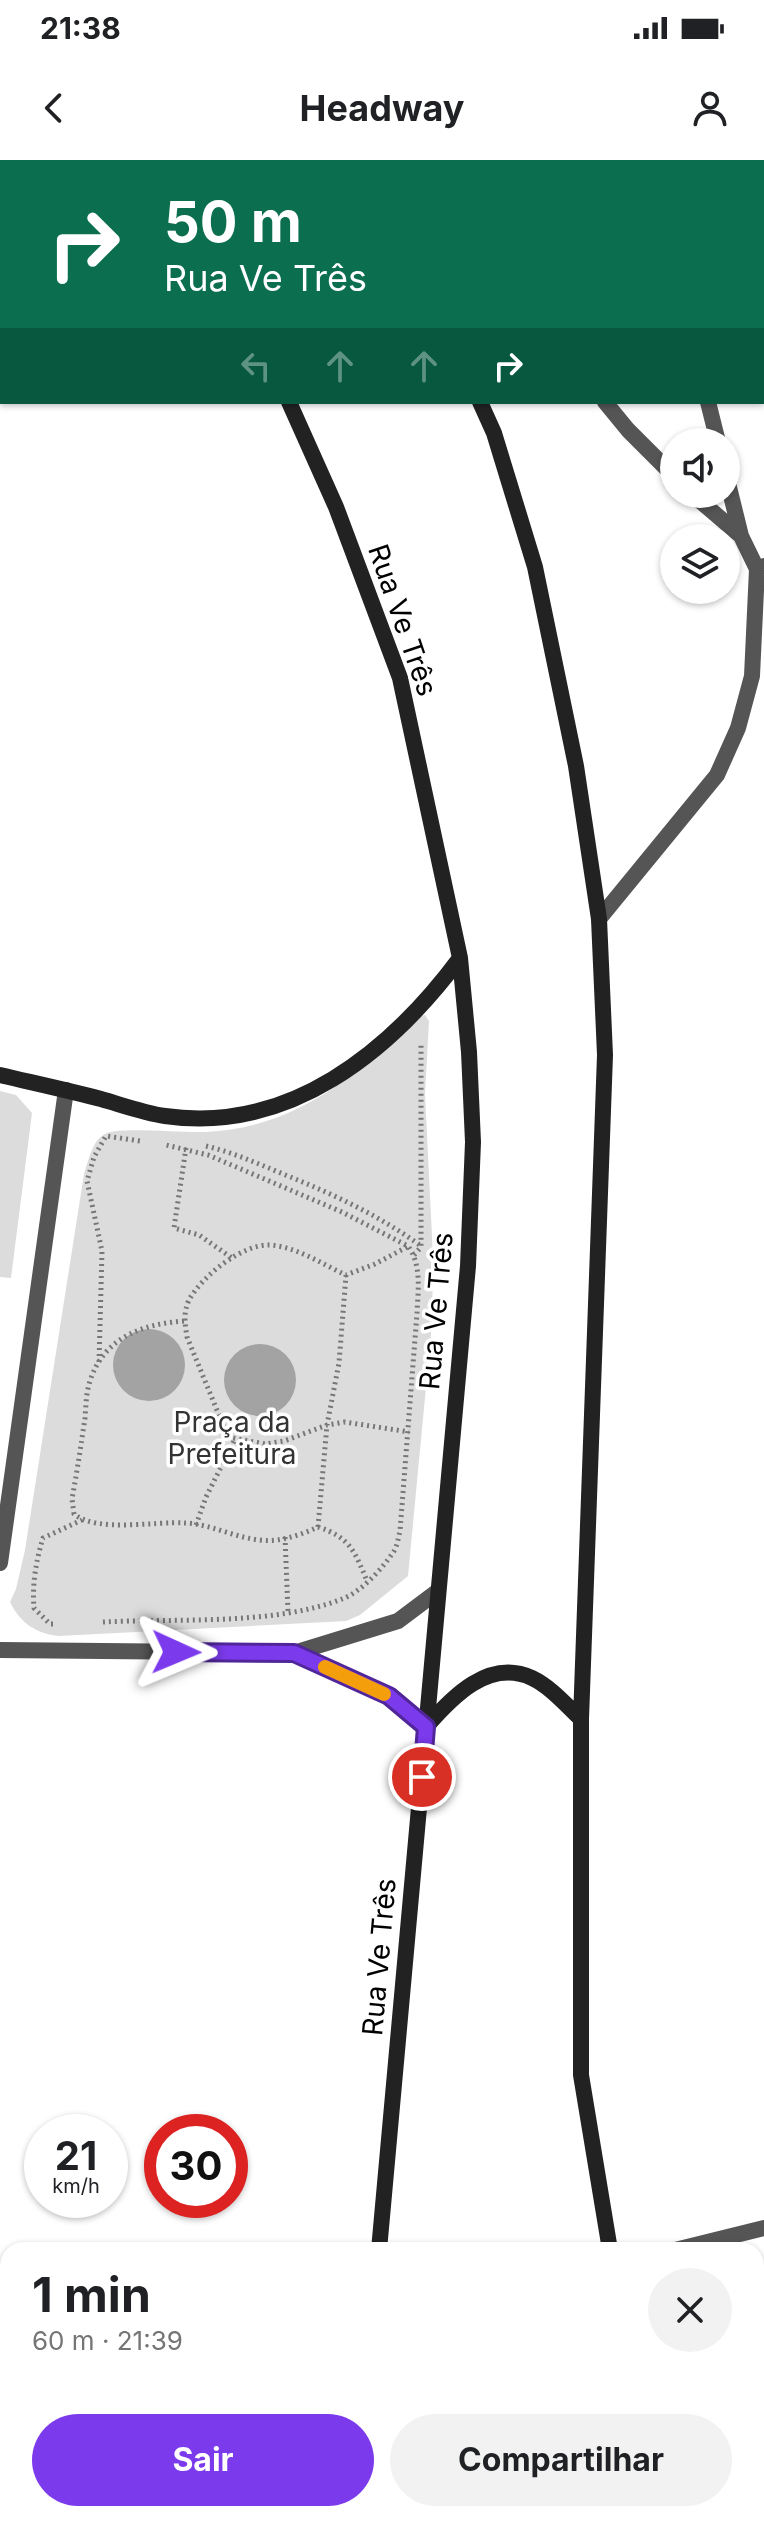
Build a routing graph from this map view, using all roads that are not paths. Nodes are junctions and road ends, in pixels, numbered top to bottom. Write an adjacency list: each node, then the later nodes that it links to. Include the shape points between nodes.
1 (290, 404): 12 (main road, Rua Ve Três, via 336,507 400,678)
2 (481, 404): 11 (main road, via 535,567 573,751)
3 (607, 404): 6 (street)
4 (708, 404): 5 (street)
5 (714, 428)
6 (660, 462)
7 (708, 508): 9 (street)
8 (734, 508): 9 (street)
9 (741, 536): 10 (street)
10 (760, 568): 11 (street, via 752,676 738,728 717,775)
11 (599, 919): 19 (main road, via 605,1055)
12 (460, 958): 14 (main road, via 399,1030 319,1088 283,1105 246,1115 165,1116); 16 (main road, Rua Ve Três, via 473,1142 468,1266)
13 (0, 1075): 14 (main road)
14 (66, 1090): 15 (street)
15 (0, 1563)
16 (438, 1591): 18 (street, via 398,1621); 20 (main road, Rua Ve Três)
17 (0, 1650): 18 (street)
18 (294, 1653): 20 (street, via 389,1696)
19 (581, 1719): 20 (main road, via 533,1678 510,1672 485,1676 452,1697); 23 (main road, via 581,2075)
20 (426, 1727): 22 (main road, Rua Ve Três)
21 (764, 2228): 24 (street)
22 (380, 2242)
23 (609, 2242)
24 (707, 2242)

